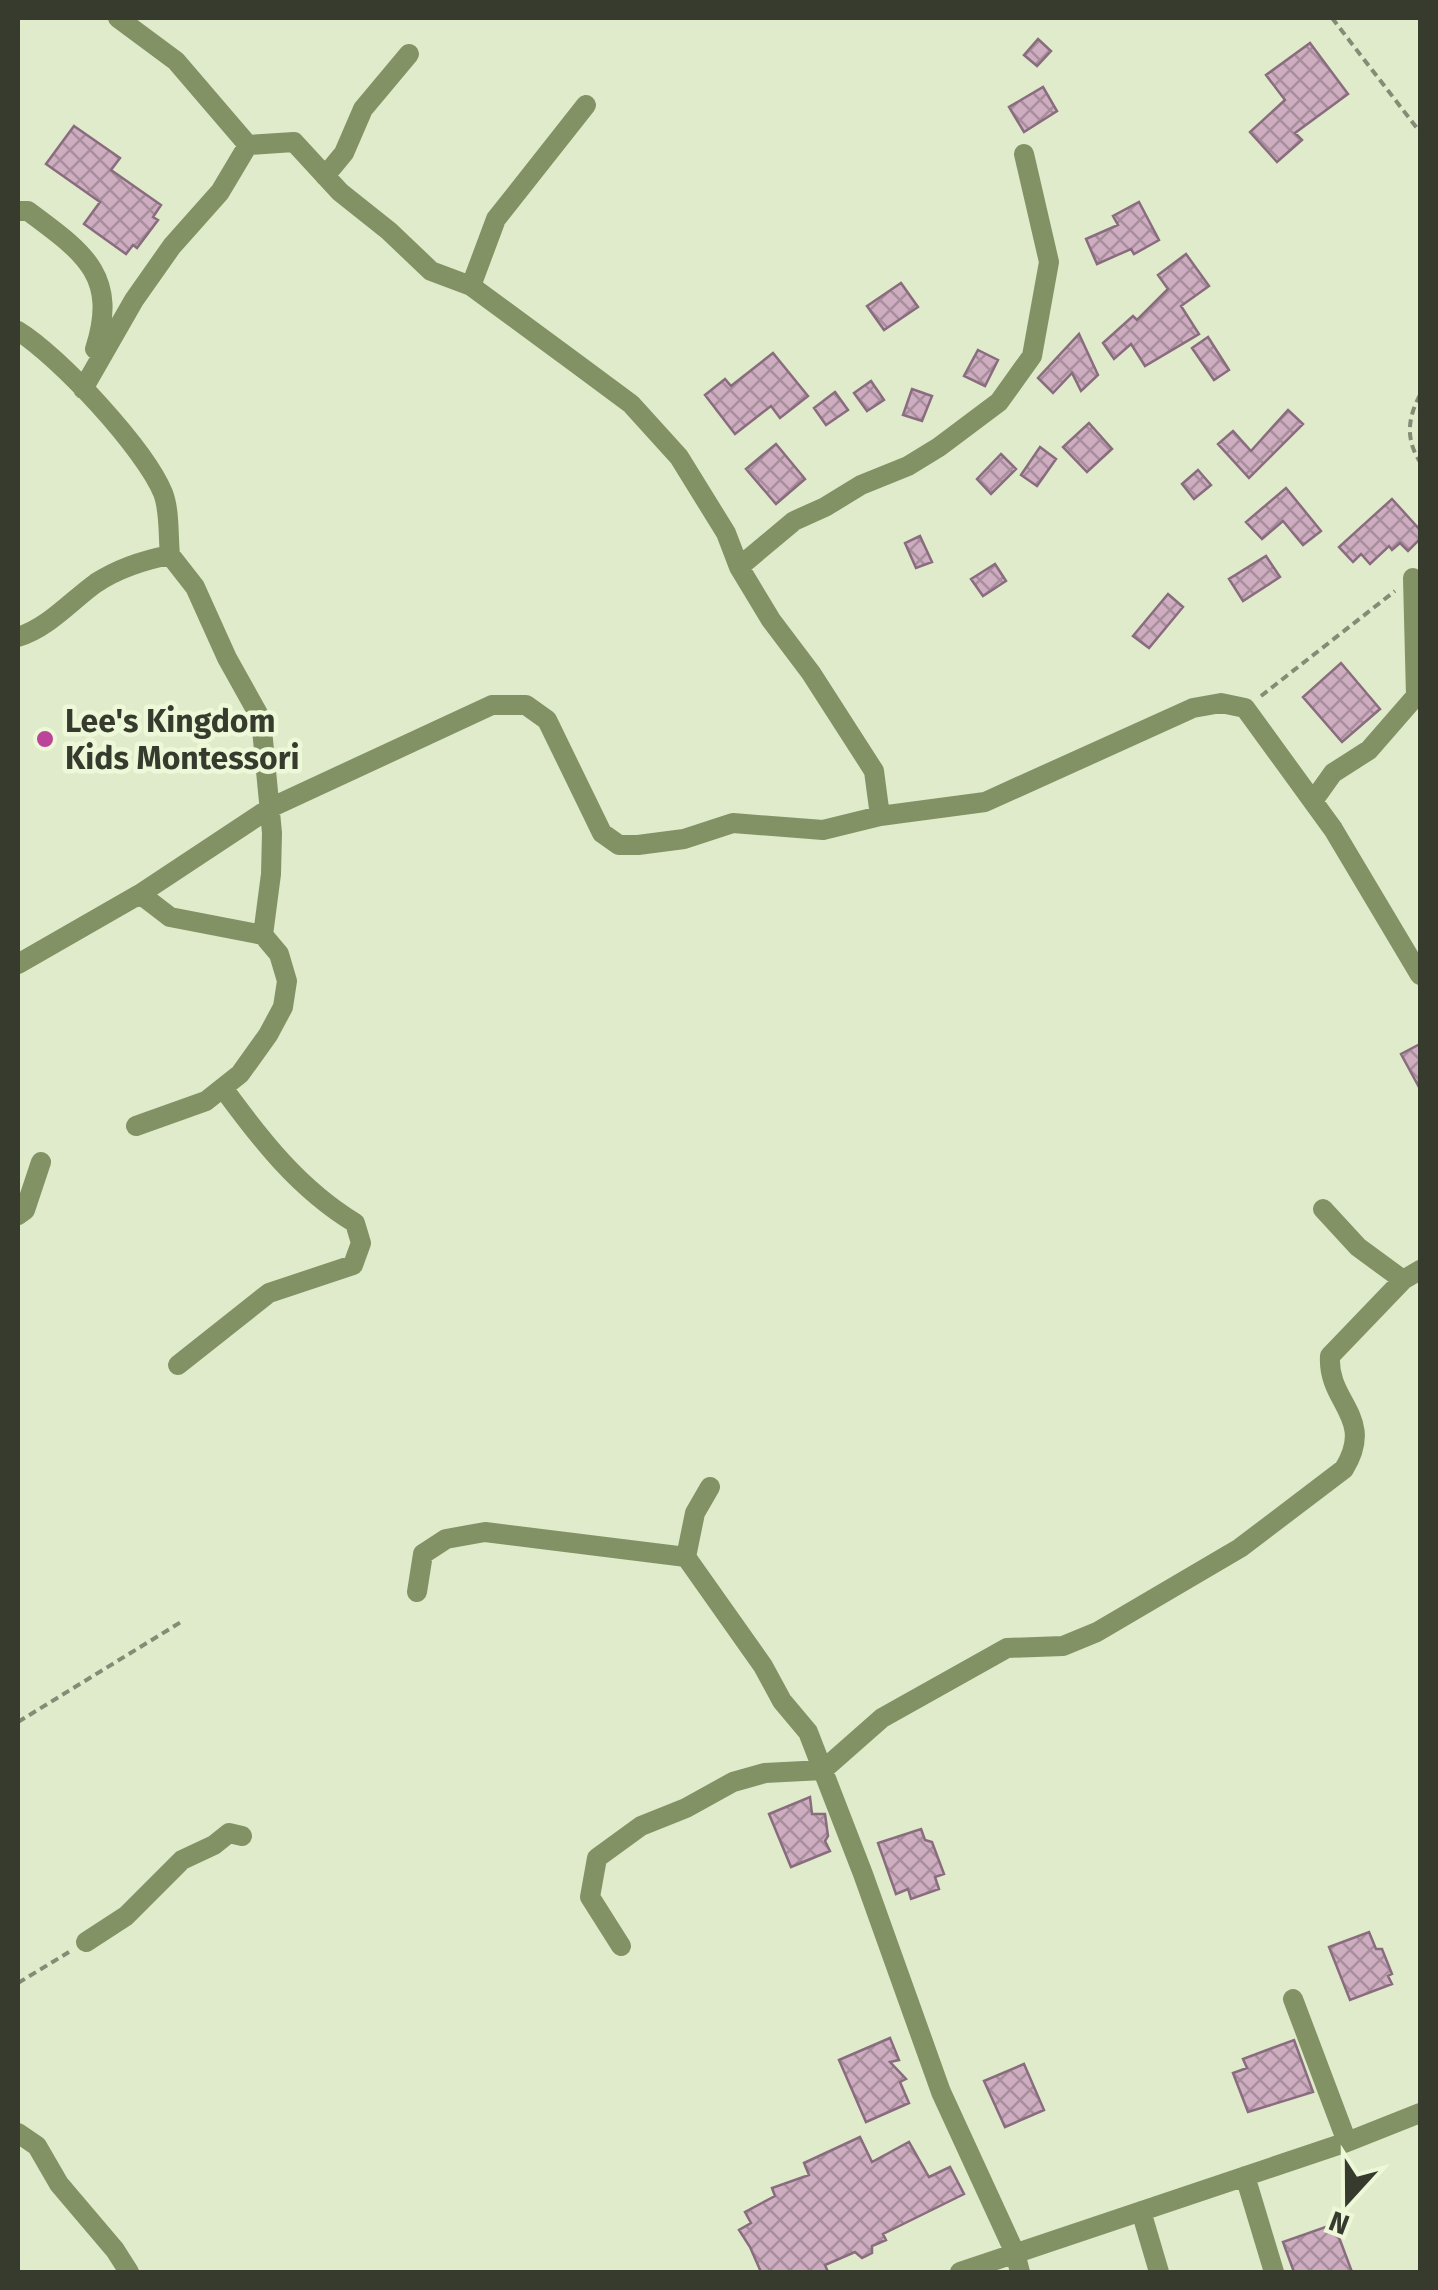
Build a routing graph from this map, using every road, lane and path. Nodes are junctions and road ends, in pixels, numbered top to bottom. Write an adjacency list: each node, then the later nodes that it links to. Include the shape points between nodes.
1 (118, 18): 6 (street, via 176,61)
2 (1332, 18): 5 (path)
3 (410, 54): 8 (street, via 363,109 344,153)
4 (586, 105): 10 (street, via 496,220)
5 (1420, 132)
6 (248, 145): 8 (street, via 294,142); 12 (street, via 220,192 134,300)
7 (1024, 154): 16 (street, via 1049,262 1032,356 999,402 939,447 794,520)
8 (325, 176): 10 (street, via 430,271)
9 (18, 211): 12 (street, via 28,211 87,258 104,299)
10 (470, 286): 16 (street, via 630,404 679,456)
11 (18, 330): 12 (street)
12 (83, 389): 15 (street, via 156,480)
13 (1420, 395): 14 (path, via 1410,412 1410,446)
14 (1420, 462)
15 (170, 555): 18 (street, via 140,560 99,582); 21 (street, via 196,587 261,720)
16 (739, 567): 22 (street, via 874,771)
17 (1412, 578): 19 (path); 20 (street, via 1416,696 1369,750 1333,773)
18 (18, 637)
19 (1245, 708): 20 (street); 22 (street, via 1194,708 985,802)
20 (1313, 801): 26 (street)
21 (270, 808): 22 (street, via 492,705 526,705 548,720 602,833 619,845 684,839 733,823 823,830); 23 (street); 24 (street)
22 (880, 816)
23 (140, 894): 24 (street, via 170,916); 25 (street)
24 (263, 935): 27 (street, via 280,954 287,980 284,1007 240,1074)
25 (18, 964)
26 (1420, 975)
27 (223, 1088): 28 (street, via 206,1101); 33 (street, via 277,1160 355,1223 361,1243 353,1265 269,1293)
28 (136, 1126)
29 (41, 1162): 31 (street, via 26,1210)
30 (1323, 1209): 32 (street, via 1358,1246)
31 (18, 1215)
32 (1412, 1275): 39 (street, via 1330,1356 1357,1432 1344,1468 1240,1548 1096,1632 1062,1646 1007,1648 977,1662 882,1718)
33 (178, 1365)
34 (710, 1486): 35 (street, via 695,1513)
35 (686, 1557): 36 (street, via 485,1532 446,1539 423,1554); 39 (street, via 808,1732)
36 (416, 1592)
37 (181, 1622): 38 (path)
38 (18, 1722)
39 (823, 1770): 42 (street, via 765,1772 733,1782 641,1826 597,1858 590,1897); 50 (street, via 941,2092)
40 (242, 1836): 41 (street, via 229,1834 182,1860 126,1916)
41 (86, 1942): 43 (path)
42 (621, 1946)
43 (18, 1982)
44 (1293, 1999): 47 (street)
45 (1420, 2113): 47 (street)
46 (18, 2133): 51 (street, via 37,2146)
47 (1347, 2142): 48 (street)
48 (1245, 2176): 49 (street); 54 (street)
49 (1140, 2211): 50 (street); 53 (street)
50 (1017, 2263): 52 (street)
51 (129, 2272)
52 (960, 2272)
53 (1159, 2272)
54 (1274, 2272)

